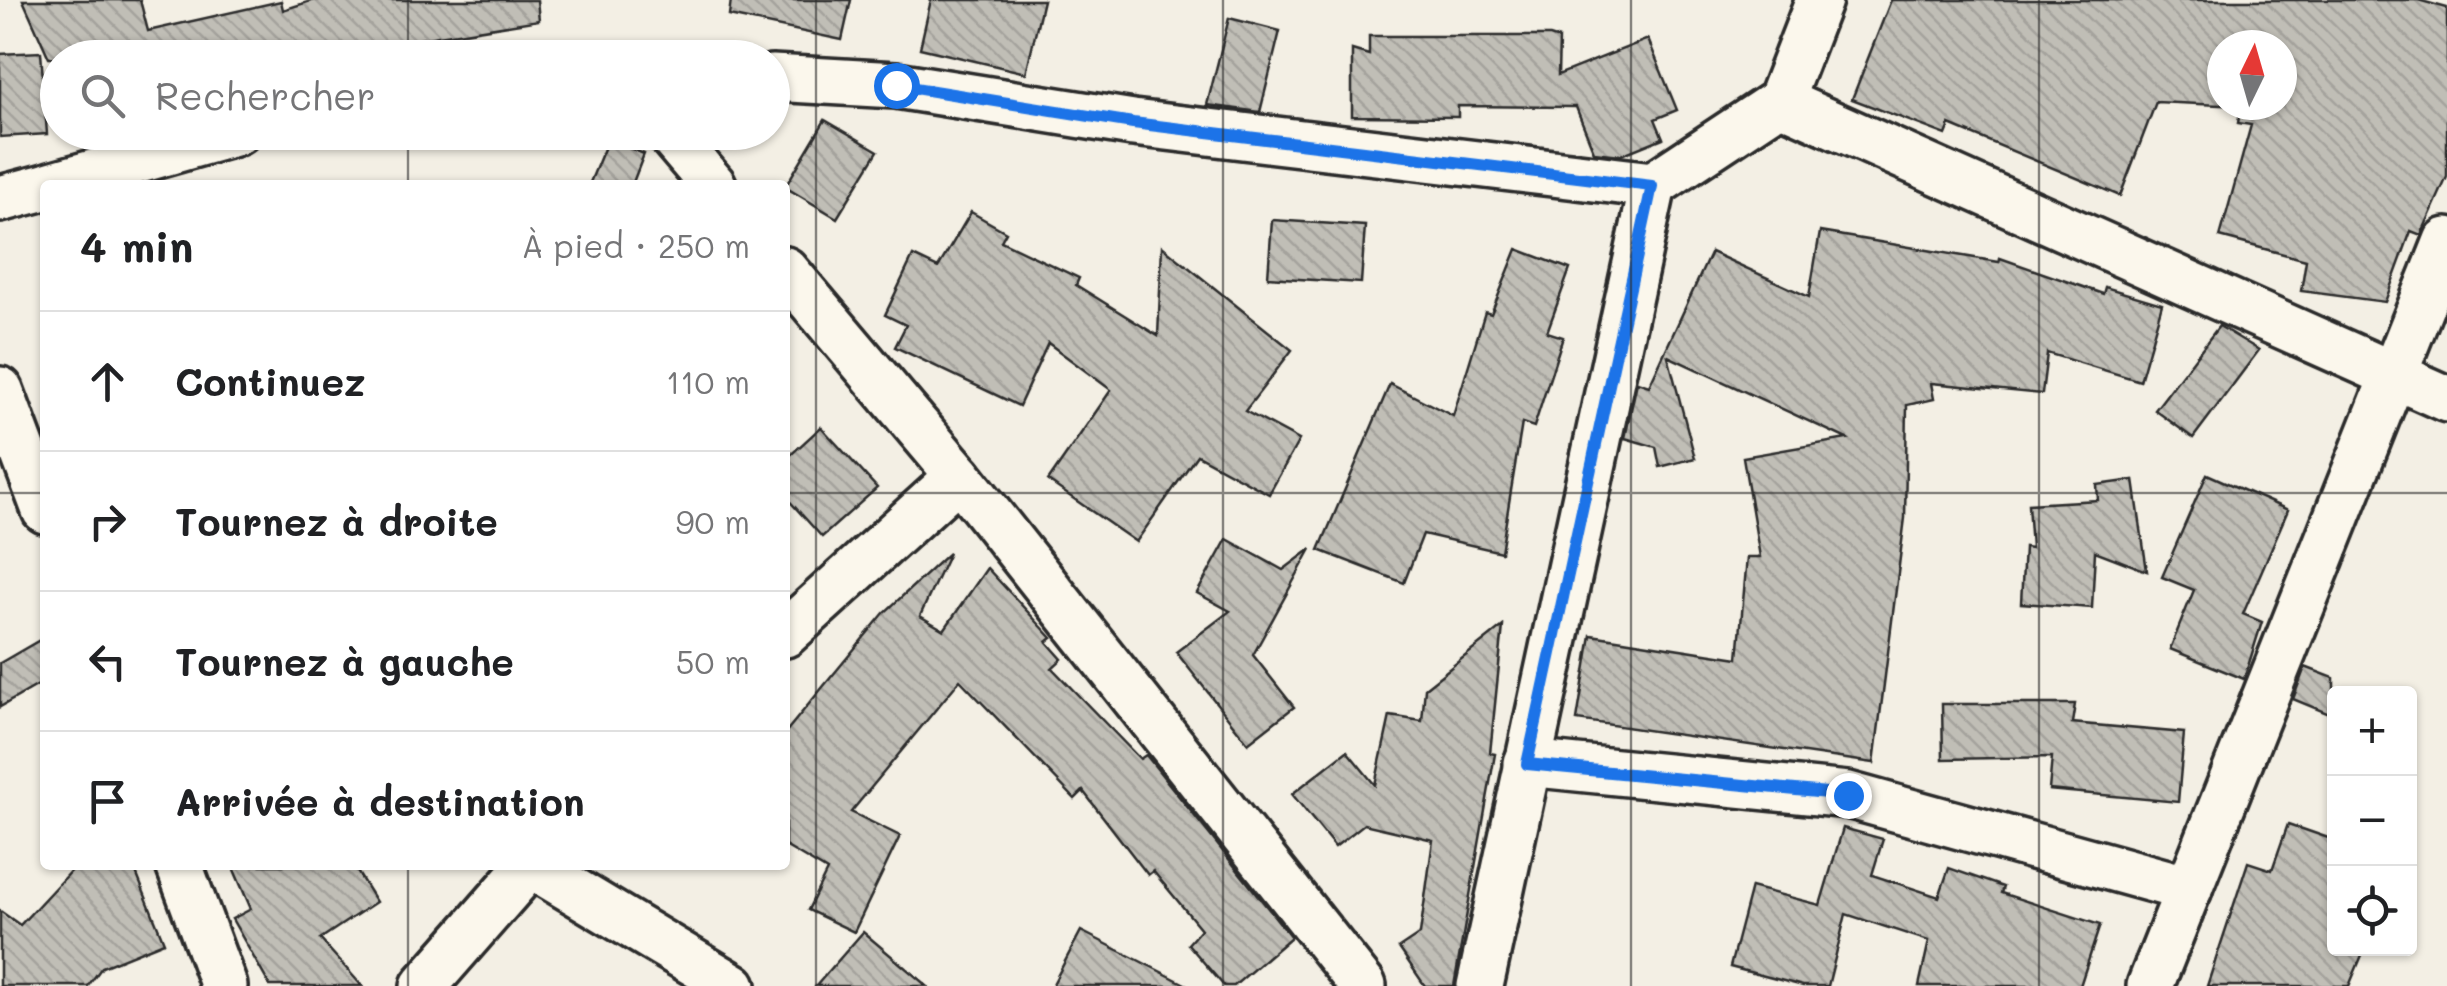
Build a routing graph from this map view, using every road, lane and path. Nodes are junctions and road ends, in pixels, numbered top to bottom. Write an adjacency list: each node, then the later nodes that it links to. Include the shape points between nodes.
1 (1819, 0): 3 (street)
2 (790, 79): 8 (street, via 896,85 1133,123)
3 (1780, 100): 8 (street); 13 (street)
4 (174, 150): 6 (street)
5 (683, 150): 7 (street)
6 (69, 180)
7 (709, 180)
8 (1652, 186): 19 (street)
9 (40, 188): 10 (street)
10 (0, 199)
11 (2447, 241): 13 (street)
12 (790, 276): 16 (street)
13 (2396, 376): 15 (street); 23 (street)
14 (0, 390): 17 (street)
15 (2447, 399)
16 (959, 476): 18 (street); 27 (street)
17 (40, 497)
18 (790, 629)
19 (1527, 764): 23 (street, via 1848,795); 28 (street)
20 (180, 870): 24 (street)
21 (527, 870): 25 (street)
22 (539, 870): 26 (street)
23 (2189, 889): 29 (street)
24 (224, 986)
25 (424, 986)
26 (732, 986)
27 (1363, 986)
28 (1480, 986)
29 (2150, 986)

